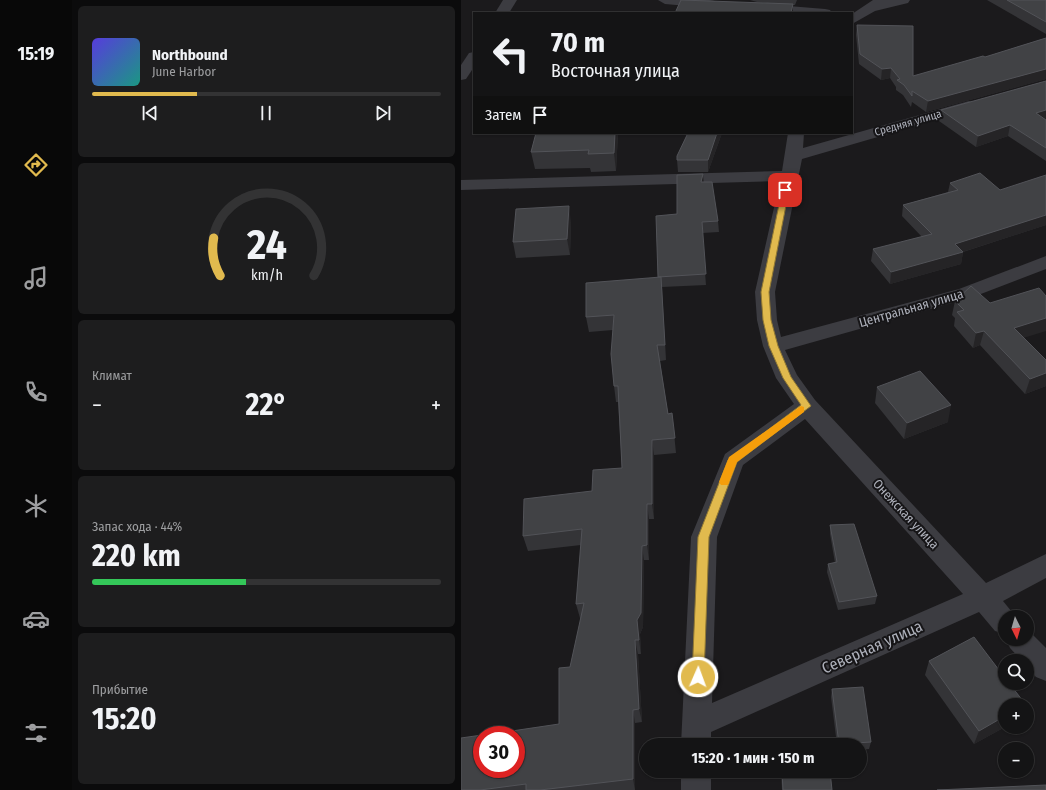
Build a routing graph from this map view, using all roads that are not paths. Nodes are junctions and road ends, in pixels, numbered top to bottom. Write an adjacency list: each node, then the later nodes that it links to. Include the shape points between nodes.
1 (510, 0): 7 (street)
2 (665, 0): 5 (street)
3 (881, 0): 9 (street)
4 (903, 0): 9 (street)
5 (726, 5)
6 (749, 7): 8 (street)
7 (503, 12)
8 (812, 12)
9 (858, 15)
10 (473, 58): 11 (street)
11 (461, 76)
12 (985, 102): 14 (street, Средняя улица)
13 (796, 134): 14 (street, Онежская улица)
14 (793, 156): 15 (street, Онежская улица)
15 (788, 176): 16 (street); 18 (street, Онежская улица, via 765,292 767,320)
16 (461, 185)
17 (1046, 262): 18 (street, Центральная улица, via 966,293)
18 (773, 346): 19 (street, Онежская улица, via 787,378)
19 (807, 406): 21 (street, Онежская улица); 25 (street, via 733,460 704,537)
20 (1046, 565): 21 (street, Северная улица)
21 (983, 598): 22 (street, Онежская улица); 25 (street, Северная улица)
22 (998, 614)
23 (1026, 646): 24 (street)
24 (1046, 668)
25 (696, 734)
26 (696, 778): 27 (street)
27 (696, 790)

